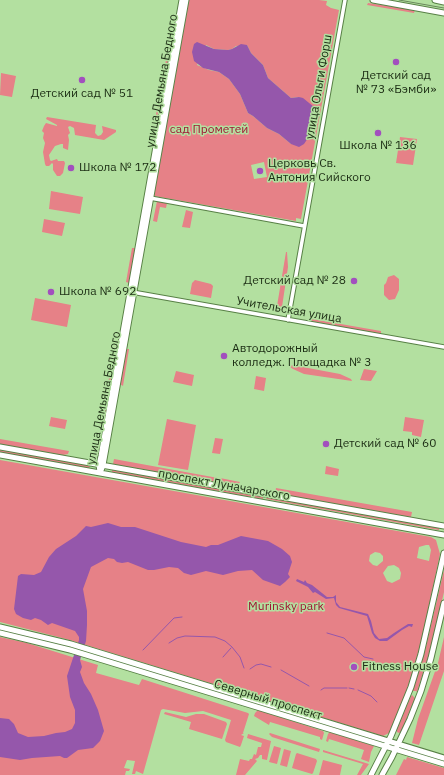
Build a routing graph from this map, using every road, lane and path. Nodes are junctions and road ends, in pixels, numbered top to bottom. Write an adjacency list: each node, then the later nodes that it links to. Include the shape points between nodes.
1 (182, 0): 8 (main road, улица Демьяна Бедного)
2 (186, 0): 8 (main road, улица Демьяна Бедного)
3 (345, 0): 9 (street, улица Ольги Форш)
4 (373, 0): 7 (main road)
5 (435, 0): 6 (main road)
6 (444, 2)
7 (444, 13)
8 (149, 198): 9 (street); 10 (main road, улица Демьяна Бедного)
9 (304, 226): 11 (street, улица Ольги Форш)
10 (132, 292): 11 (street, Учительская улица); 15 (main road, улица Демьяна Бедного)
11 (288, 320): 12 (street, Учительская улица)
12 (444, 347)
13 (0, 447): 15 (main road, проспект Луначарского)
14 (0, 455): 16 (main road, проспект Луначарского)
15 (101, 465): 16 (main road, улица Демьяна Бедного); 17 (main road, проспект Луначарского)
16 (100, 473): 18 (main road, проспект Луначарского)
17 (444, 526)
18 (444, 535)
19 (444, 553): 23 (main road, via 421,654)
20 (444, 603): 24 (main road)
21 (0, 627): 25 (main road, Северный проспект, via 72,644)
22 (0, 633): 25 (main road, Северный проспект, via 70,650)
23 (408, 695): 24 (main road, via 414,694); 25 (main road)
24 (418, 698): 26 (main road)
25 (388, 744): 26 (main road, Северный проспект); 29 (main road)
26 (398, 747): 27 (main road, Северный проспект); 28 (main road, Северный проспект); 30 (main road)
27 (444, 758)
28 (444, 764)
29 (371, 775)
30 (382, 775)

